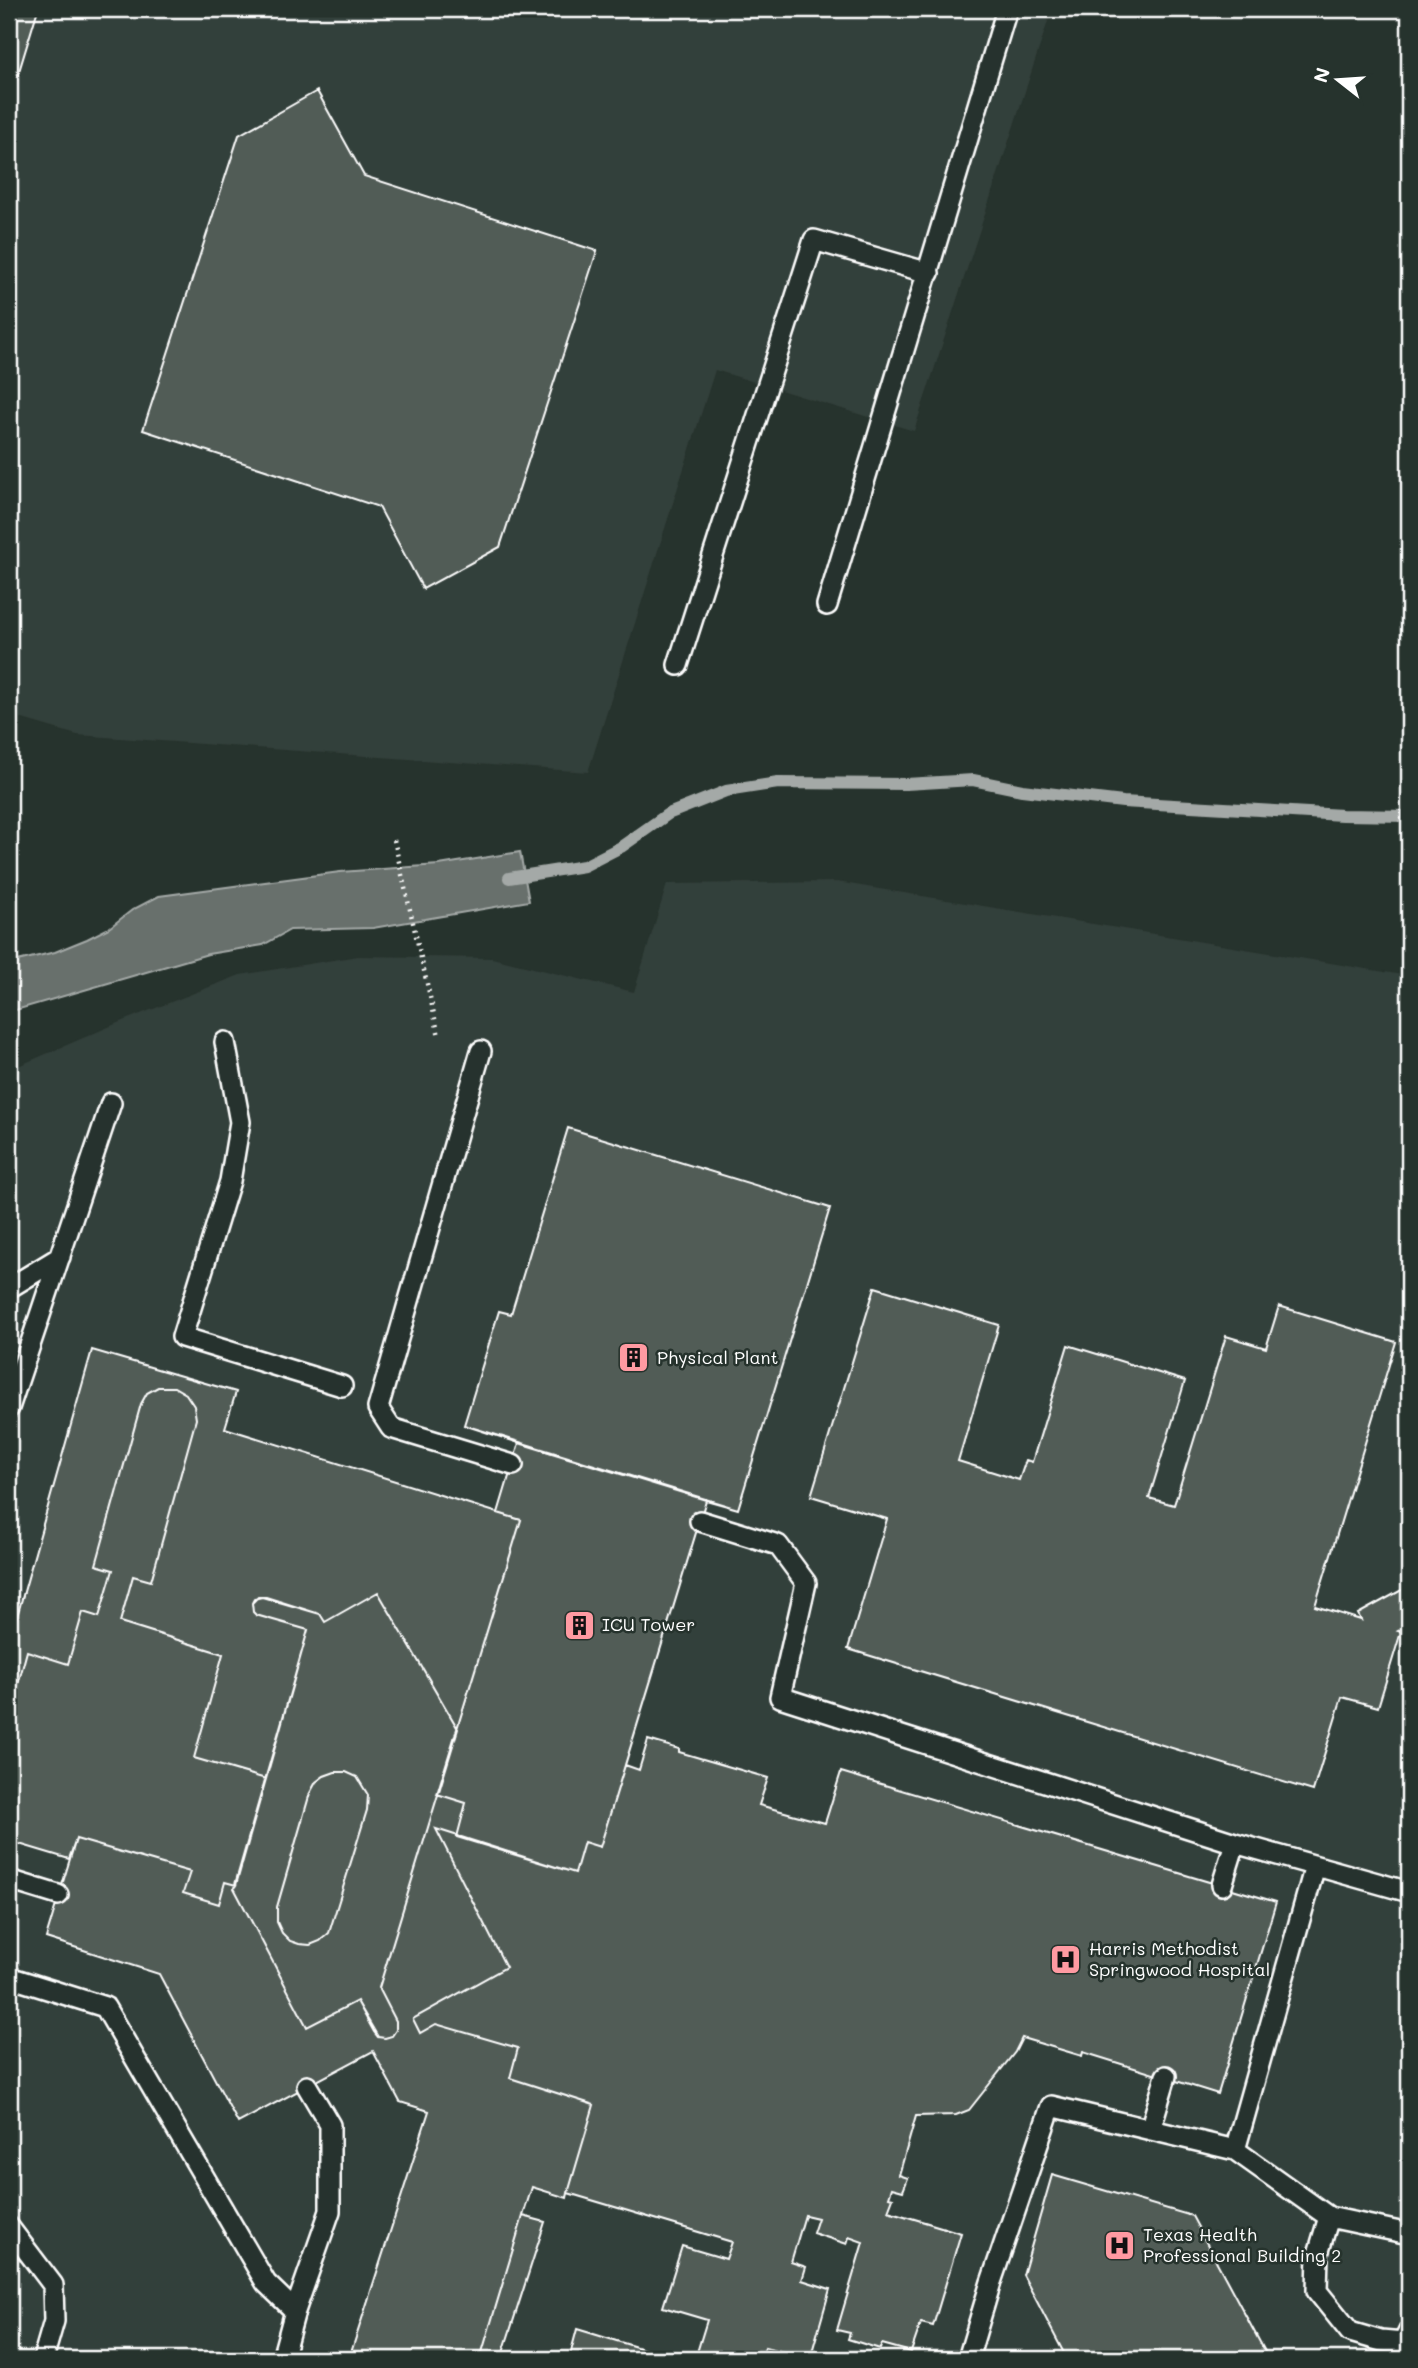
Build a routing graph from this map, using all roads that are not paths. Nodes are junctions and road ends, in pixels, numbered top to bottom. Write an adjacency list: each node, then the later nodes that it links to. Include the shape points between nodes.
1 (1007, 9): 2 (lane)
2 (929, 274): 3 (lane); 4 (lane, via 814,240)
3 (827, 605)
4 (678, 665)
5 (225, 1042): 10 (lane, via 240,1122 229,1181 182,1337)
6 (481, 1051): 12 (lane, via 378,1408 391,1428)
7 (111, 1103): 8 (lane)
8 (60, 1256): 9 (lane); 11 (lane)
9 (9, 1288)
10 (342, 1386)
11 (9, 1408)
12 (513, 1465)
13 (700, 1521): 14 (lane, via 778,1545 806,1583 780,1698)
14 (1235, 1843): 15 (lane); 17 (lane)
15 (1315, 1866): 18 (lane); 24 (lane)
16 (9, 1880): 19 (lane)
17 (1222, 1885)
18 (1409, 1892)
19 (58, 1895)
20 (9, 1977): 28 (lane, via 105,2007 266,2283)
21 (1166, 2076): 23 (lane)
22 (307, 2086): 28 (lane, via 330,2125 330,2211)
23 (1150, 2130): 24 (lane); 33 (lane, via 1051,2106)
24 (1235, 2150): 25 (lane)
25 (1329, 2217): 27 (lane); 30 (lane, via 1318,2253 1317,2291 1350,2332)
26 (9, 2227): 31 (lane, via 53,2285 54,2321)
27 (1409, 2234)
28 (295, 2311): 32 (lane)
29 (1407, 2340): 30 (lane)
30 (1379, 2350)
31 (44, 2359)
32 (282, 2359)
33 (968, 2359)

